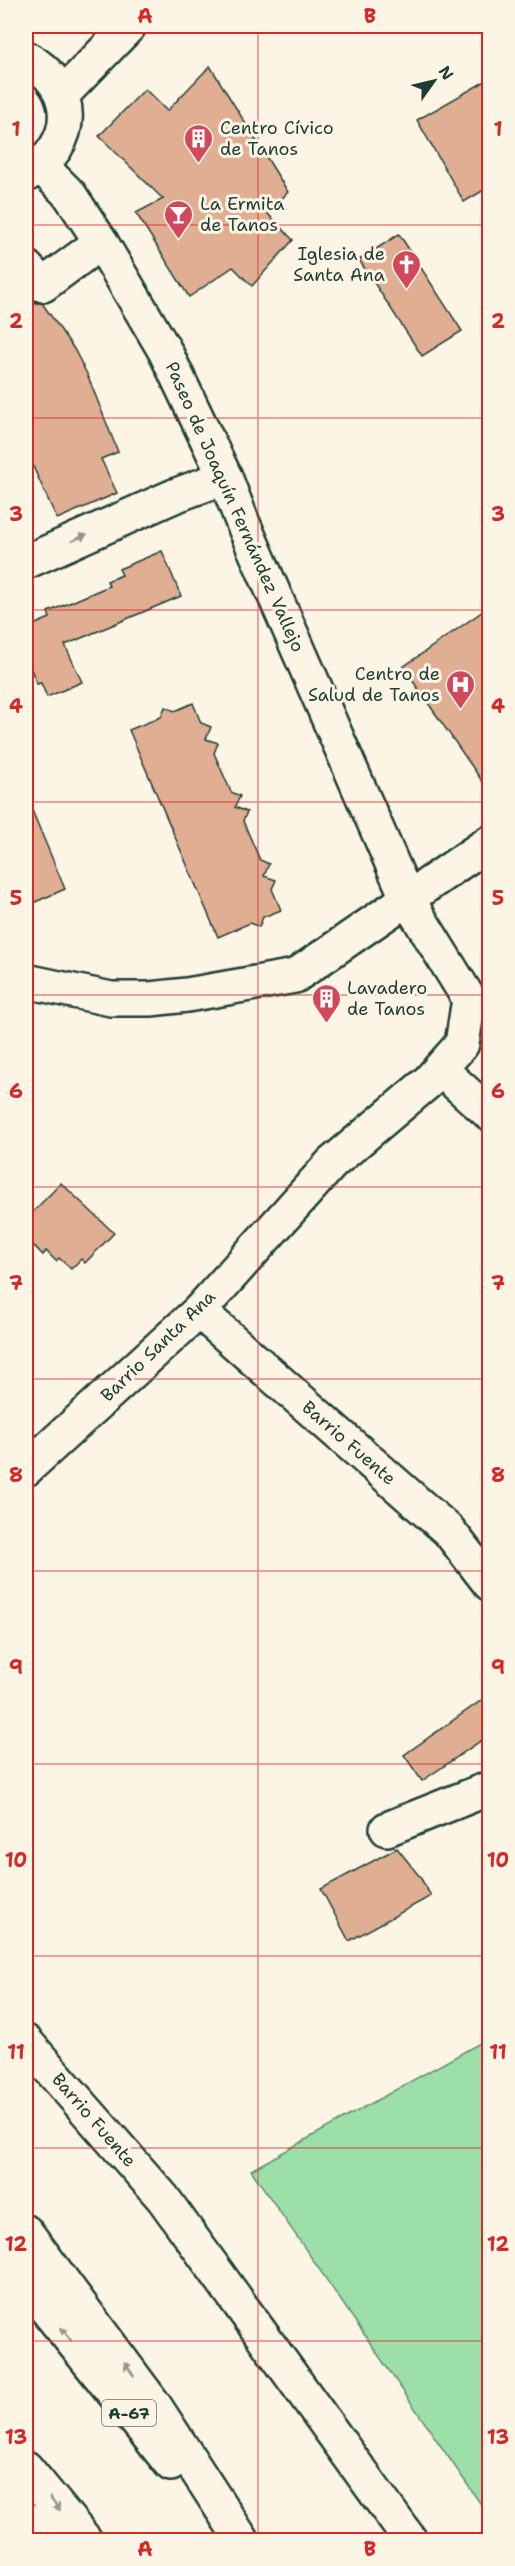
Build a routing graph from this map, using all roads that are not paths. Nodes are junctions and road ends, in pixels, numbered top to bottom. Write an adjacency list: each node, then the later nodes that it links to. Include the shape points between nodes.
1 (129, 26): 3 (main road)
2 (26, 58): 3 (main road, via 41,66)
3 (62, 96): 4 (main road, via 66,111 61,142 53,155)
4 (33, 171): 5 (main road, Paseo de Joaquín Fernández Vallejo, via 70,195)
5 (101, 242): 6 (main road, via 43,285); 7 (main road, Paseo de Joaquín Fernández Vallejo, via 165,351)
6 (26, 267)
7 (225, 477): 8 (main road, one-way to 7); 10 (main road, Paseo de Joaquín Fernández Vallejo)
8 (27, 558)
9 (489, 842): 10 (main road)
10 (408, 900): 11 (main road, via 295,976 150,999 111,999); 12 (main road)
11 (26, 981)
12 (479, 1000): 13 (main road, via 462,1044)
13 (440, 1069): 14 (main road); 15 (main road, Barrio Santa Ana, via 332,1163)
14 (489, 1114)
15 (199, 1311): 16 (main road, Barrio Santa Ana); 17 (main road, Barrio Fuente, via 449,1531)
16 (26, 1469)
17 (489, 1584)
18 (489, 1788): 19 (main road)
19 (387, 1829)
20 (26, 2042): 29 (main road, Barrio Fuente, via 163,2198)
21 (26, 2232): 28 (main road, one-way to 21, via 153,2403)
22 (26, 2284): 27 (main road, A-67, one-way to 22)
23 (26, 2468): 26 (main road, one-way to 26)
24 (26, 2519): 25 (main road)
25 (43, 2541)
26 (85, 2541)
27 (237, 2541)
28 (242, 2541)
29 (410, 2541)

